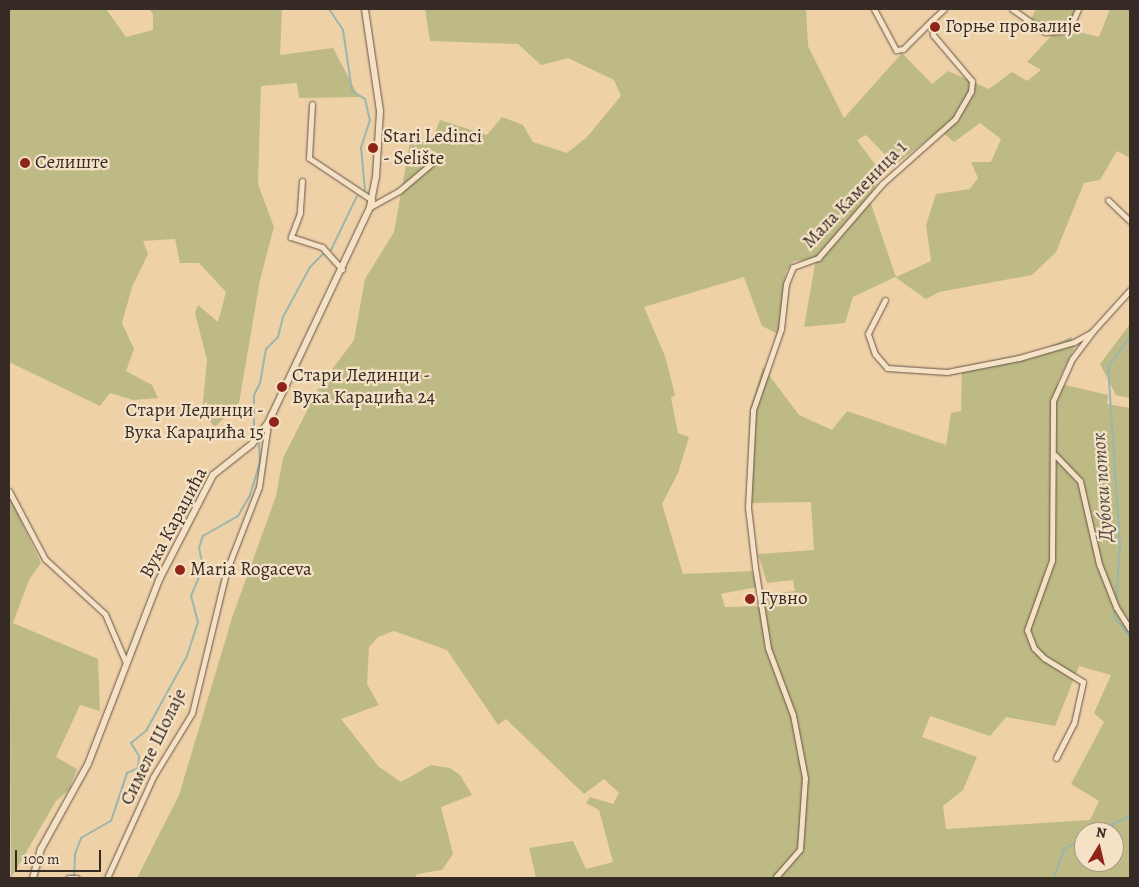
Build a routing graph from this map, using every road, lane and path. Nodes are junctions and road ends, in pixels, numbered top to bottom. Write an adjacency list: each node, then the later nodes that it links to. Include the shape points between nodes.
1 (365, 9): 11 (street, Вука Караџића, via 380,111)
2 (874, 9): 6 (street, via 896,50 903,49)
3 (944, 9): 6 (street)
4 (1012, 9): 5 (street, via 1045,32 1060,31 1071,25)
5 (1078, 9)
6 (931, 21): 27 (street, Мала Каменица 1, via 933,35 972,81 971,91 955,119 887,178 818,258 793,267 786,284 781,329 758,392 750,433 748,507 768,648 802,745 805,796 800,849)
7 (312, 104): 11 (street, via 309,158)
8 (431, 164): 11 (street, via 399,190)
9 (302, 181): 13 (street, via 300,213 291,237 322,247)
10 (1108, 200): 12 (street)
11 (371, 203): 13 (street, Вука Караџића)
12 (1130, 221)
13 (342, 269): 17 (street, Вука Караџића)
14 (1130, 290): 16 (street)
15 (885, 300): 16 (street, via 868,334 887,368 903,371 975,368 1074,342)
16 (1092, 332): 18 (street, via 1072,359 1054,401)
17 (268, 423): 21 (street, Вука Караџића, via 252,444 214,475 159,580); 26 (street, Симеле Шолаје, via 259,487 226,572 192,713 153,777)
18 (1055, 454): 20 (street, via 1080,481 1099,564 1116,607); 22 (street, via 1052,560 1027,630 1034,648 1044,658 1079,676 1084,689 1068,737)
19 (9, 491): 21 (street, via 45,559 105,614)
20 (1130, 629)
21 (126, 663): 23 (street, Вука Караџића, via 88,764 41,849)
22 (1056, 758)
23 (33, 878)
24 (69, 878): 25 (street)
25 (77, 878)
26 (108, 878)
27 (776, 878)

